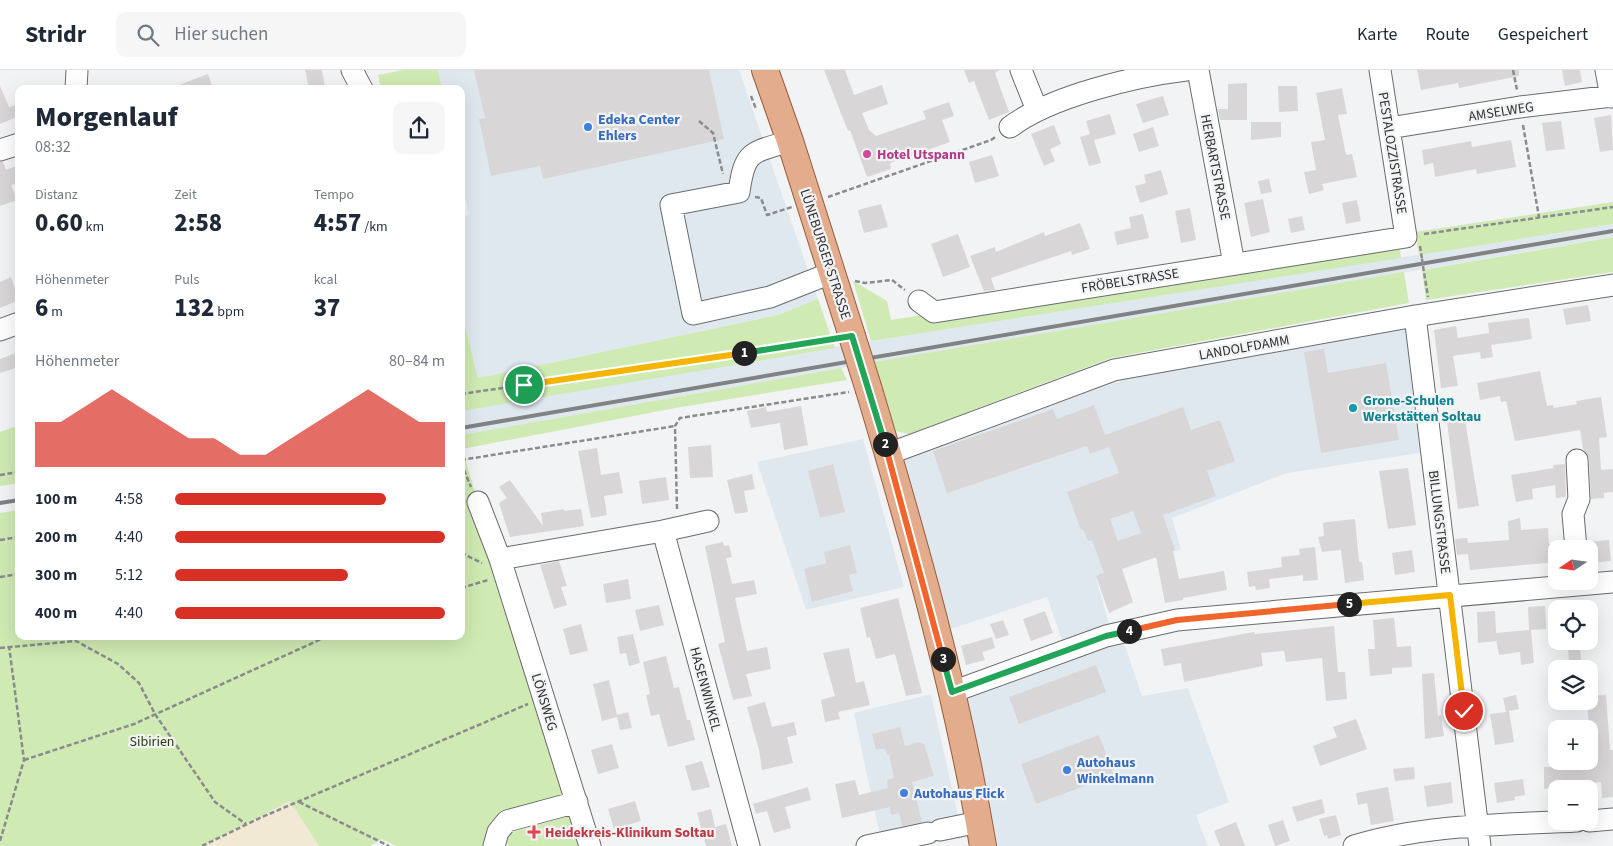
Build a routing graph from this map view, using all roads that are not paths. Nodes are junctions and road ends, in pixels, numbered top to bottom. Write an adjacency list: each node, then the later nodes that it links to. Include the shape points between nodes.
1 (77, 70): 9 (street)
2 (352, 70): 10 (street)
3 (765, 70): 15 (main road, LÜNEBURGER STRASSE)
4 (1021, 70): 12 (street)
5 (1186, 70): 12 (street, via 1112,84)
6 (1198, 70): 19 (street, HERBARTSTRASSE)
7 (1380, 70): 14 (street, PESTALOZZISTRASSE)
8 (1606, 70): 11 (street)
9 (76, 85)
10 (360, 85)
11 (1612, 96): 14 (street, AMSELWEG)
12 (1037, 110): 13 (street)
13 (1010, 127)
14 (1389, 128): 18 (street, PESTALOZZISTRASSE)
15 (790, 141): 20 (main road, LÜNEBURGER STRASSE); 20 (street, via 748,157 739,192 671,205 694,314 770,297)
16 (15, 145): 17 (street)
17 (0, 150)
18 (1413, 238): 19 (street, FRÖBELSTRASSE)
19 (1234, 264): 22 (street, FRÖBELSTRASSE, via 934,312)
20 (831, 273): 26 (main road, LÜNEBURGER STRASSE, bridge, via 852,336 862,391)
21 (1613, 285): 23 (street, LANDOLFDAMM)
22 (919, 301)
23 (1415, 316): 26 (street, LANDOLFDAMM, via 1114,370); 36 (street, BILLUNGSTRASSE)
24 (15, 324): 25 (street)
25 (0, 330)
26 (888, 454): 37 (main road, LÜNEBURGER STRASSE)
27 (1577, 460): 31 (street, via 1579,499 1573,514)
28 (478, 502): 32 (street, LÖNSWEG)
29 (708, 521): 30 (street)
30 (670, 530): 32 (street); 46 (street, HASENWINKEL)
31 (1575, 540)
32 (503, 567): 38 (street, LÖNSWEG)
33 (1598, 582): 34 (street)
34 (1613, 582)
35 (1548, 586): 36 (street)
36 (1450, 595): 37 (street, via 1177,620 1106,636); 43 (street, BILLUNGSTRASSE)
37 (952, 692): 42 (main road, LÜNEBURGER STRASSE)
38 (576, 802): 44 (street, via 507,821 498,832); 45 (street, LÖNSWEG)
39 (1613, 819): 40 (street)
40 (1598, 820)
41 (1548, 825): 43 (street)
42 (981, 834): 47 (street, via 934,832)
43 (1479, 836): 48 (street, via 1384,837)
44 (494, 846)
45 (590, 846)
46 (749, 846)
47 (867, 846)
48 (1354, 846)

